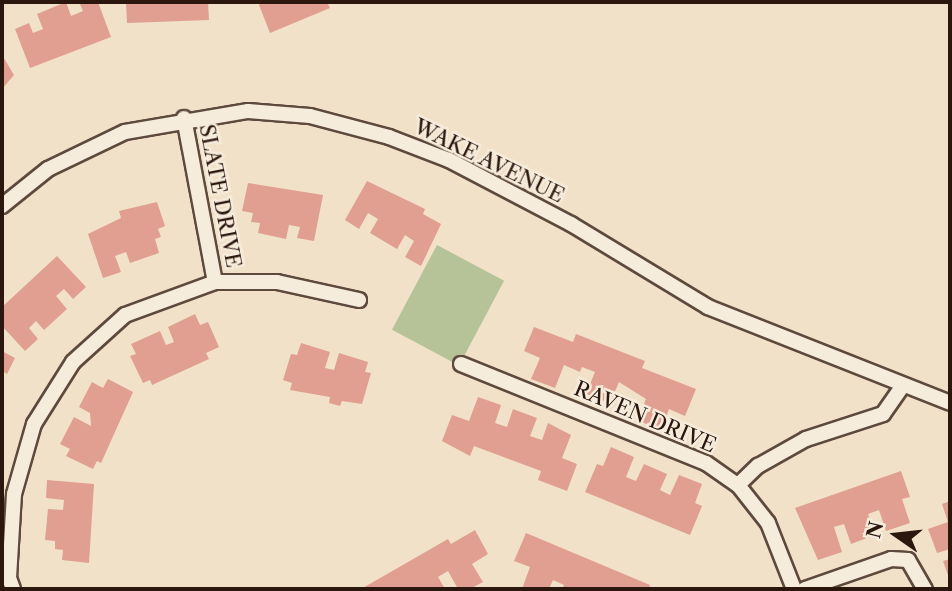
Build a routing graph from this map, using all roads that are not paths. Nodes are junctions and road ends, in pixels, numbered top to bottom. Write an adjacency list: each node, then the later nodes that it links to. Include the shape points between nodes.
1 (184, 118): 2 (street, WAKE AVENUE, via 125,132 48,169); 3 (street, SLATE DRIVE); 6 (street, WAKE AVENUE, via 248,111 310,116 389,137 449,160 571,224 708,307)
2 (2, 206)
3 (215, 282): 4 (street, via 277,282); 9 (street, via 174,293 125,315 73,362 34,424 14,494)
4 (359, 300)
5 (461, 364): 8 (street, RAVEN DRIVE, via 706,463)
6 (903, 385): 7 (street, WAKE AVENUE); 8 (street, via 883,414 806,439 758,466)
7 (950, 403)
8 (738, 485): 10 (street, RAVEN DRIVE, via 768,523)
9 (8, 582)
10 (794, 589)
11 (805, 589): 12 (street, via 891,559 908,559)
12 (925, 589)

